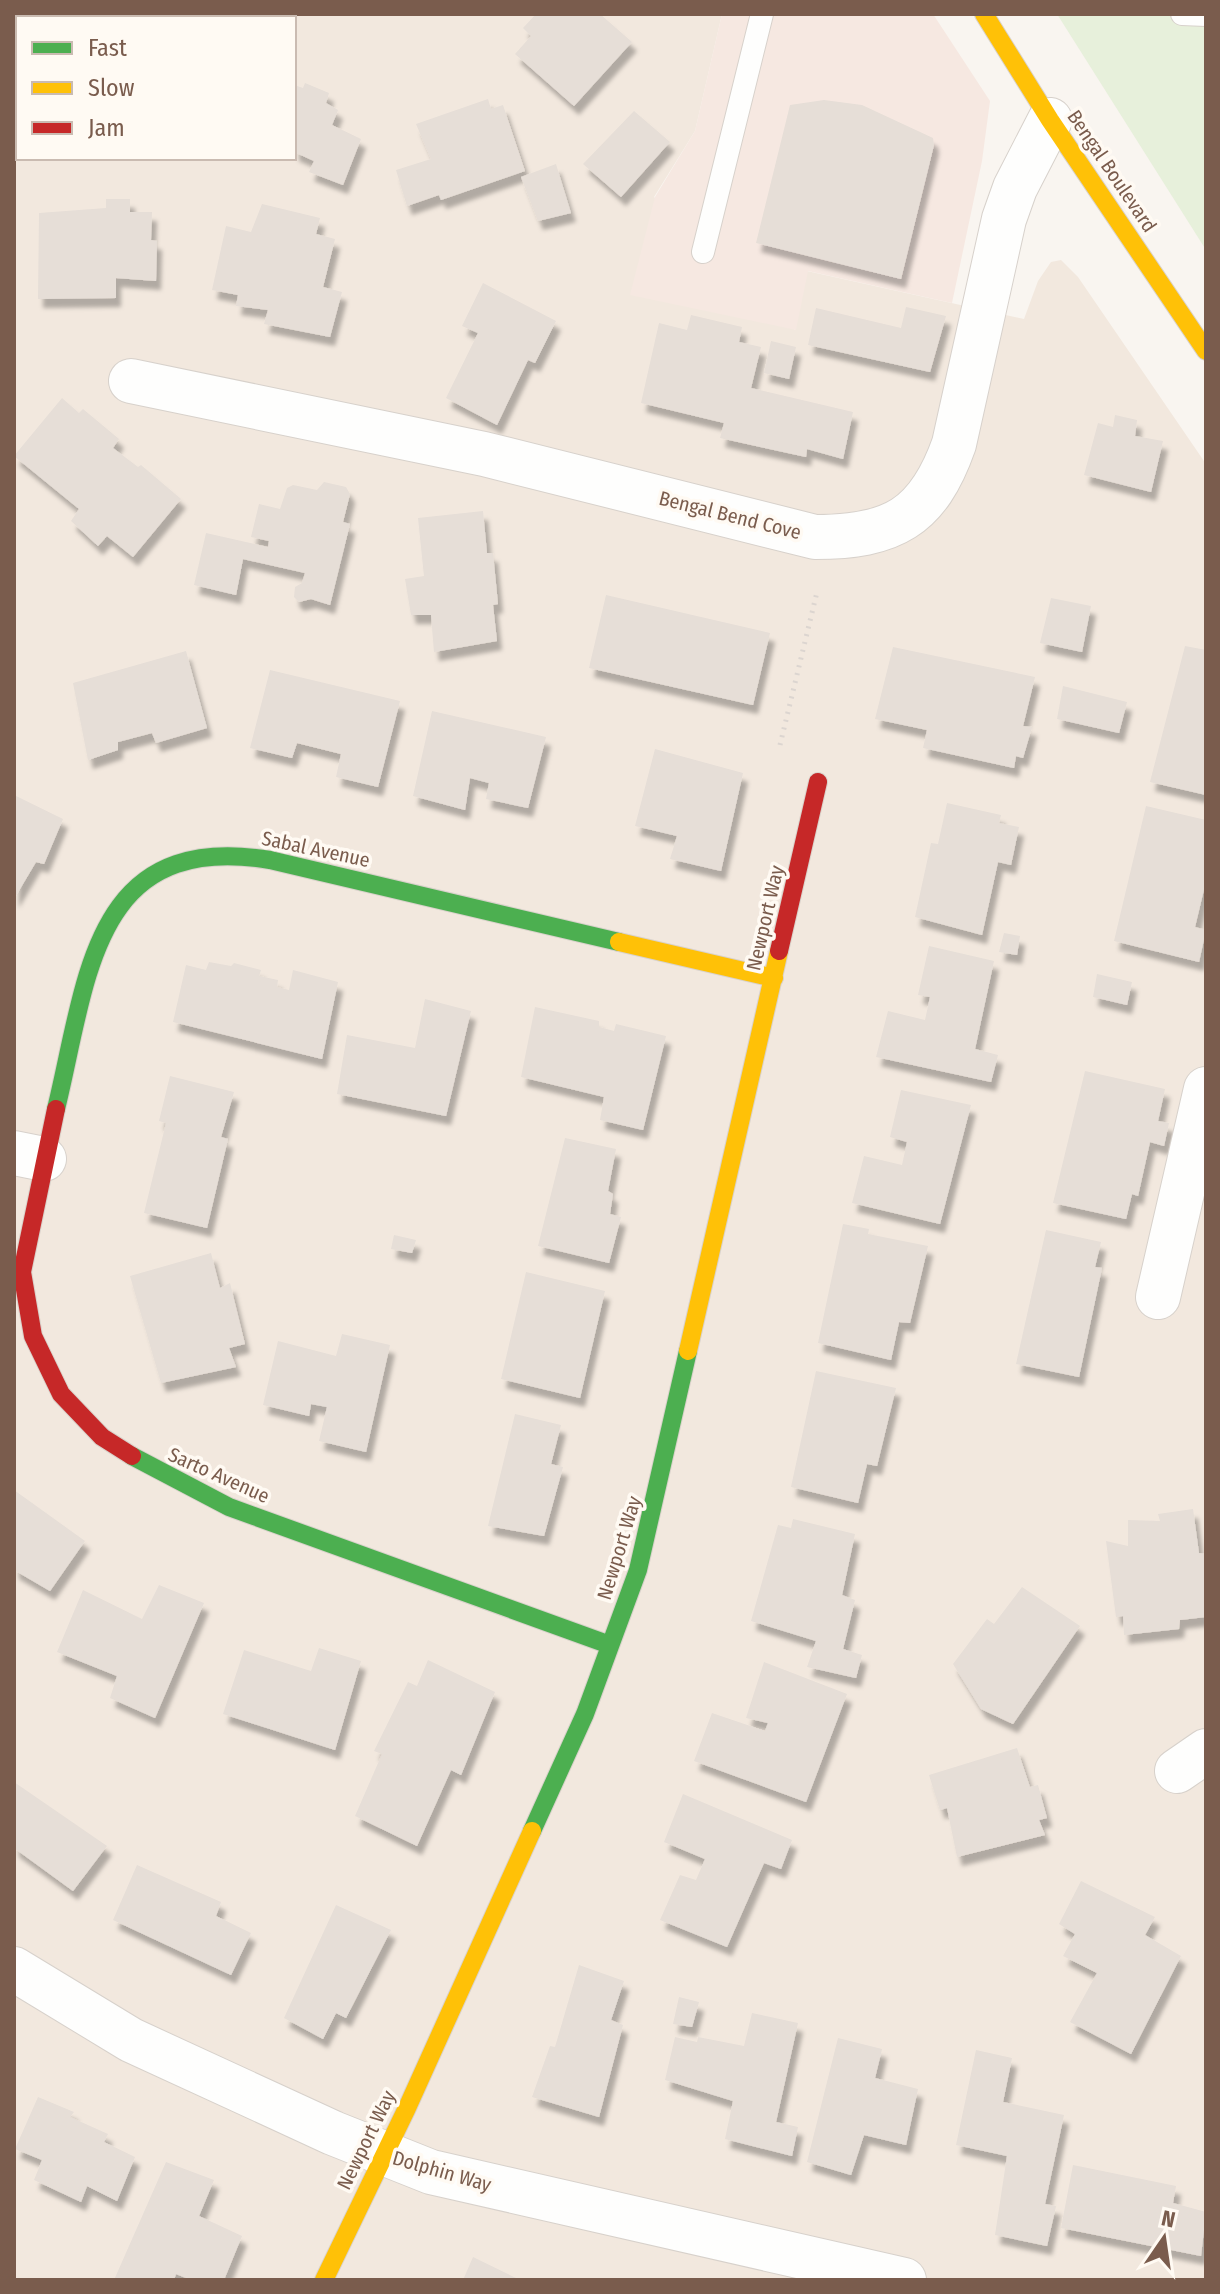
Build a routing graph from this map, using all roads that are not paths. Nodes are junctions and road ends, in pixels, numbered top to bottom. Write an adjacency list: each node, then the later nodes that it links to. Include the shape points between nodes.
1 (762, 14): 6 (lane)
2 (984, 14): 5 (street, Bengal Boulevard)
3 (1182, 14): 4 (lane)
4 (1206, 15)
5 (1050, 120): 7 (street, Bengal Boulevard); 8 (street, Bengal Bend Cove, via 1004,219 944,472 929,497 887,530 815,537 484,454)
6 (703, 252)
7 (1206, 351)
8 (131, 381)
9 (818, 782): 10 (street, Newport Way)
10 (774, 978): 12 (street, Sabal Avenue, via 270,860 233,854 197,857 159,869 128,894 107,923); 14 (street, Newport Way, via 659,1488 638,1570)
11 (1206, 1089): 13 (street)
12 (29, 1156): 14 (street, Sarto Avenue, via 22,1272 33,1336 61,1394 102,1437 229,1507)
13 (1158, 1297)
14 (610, 1645): 16 (street, Newport Way, via 578,1728)
15 (14, 1969): 16 (street, Dolphin Way, via 131,2040)
16 (384, 2154): 17 (street, Newport Way); 18 (street, Dolphin Way, via 431,2172)
17 (324, 2280)
18 (904, 2280)

